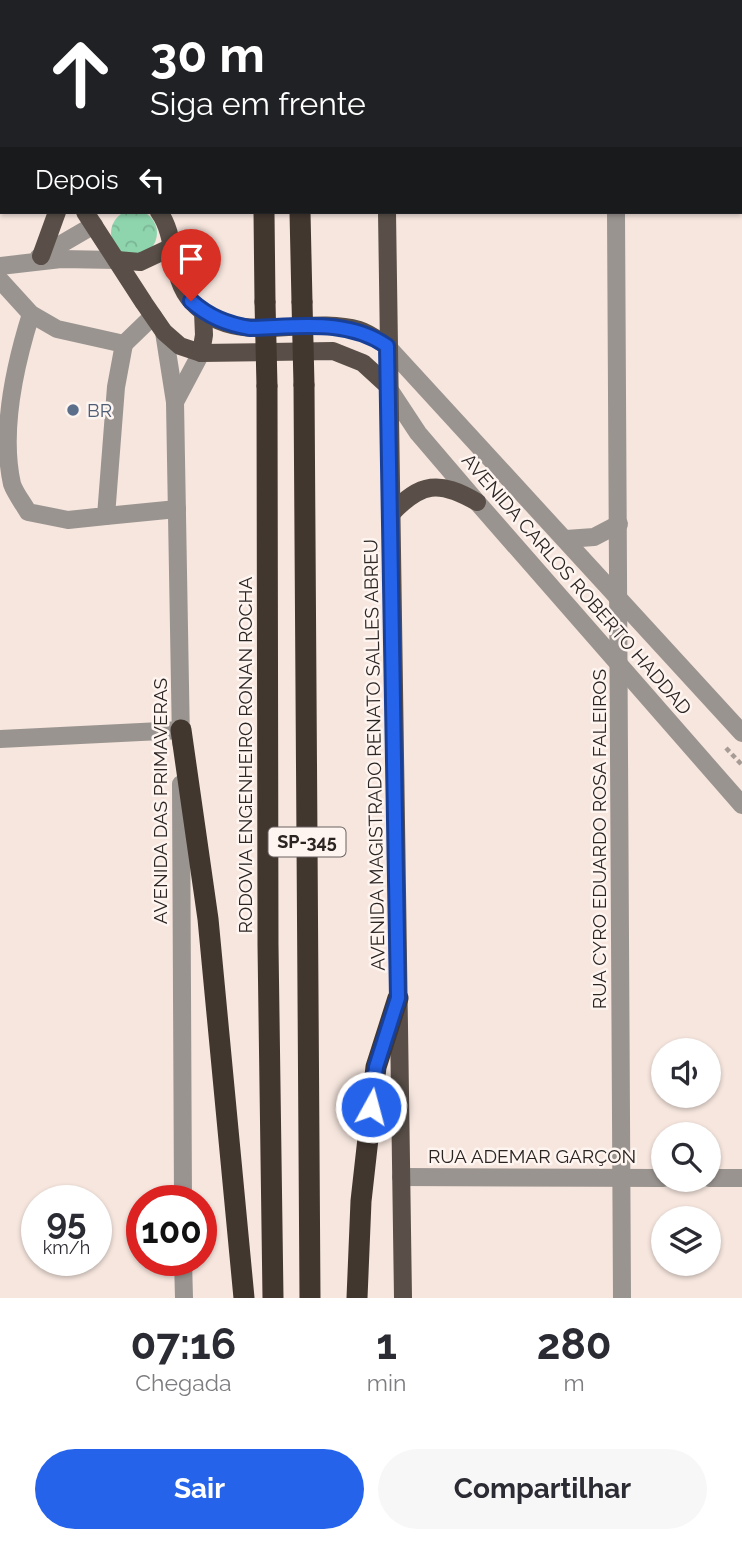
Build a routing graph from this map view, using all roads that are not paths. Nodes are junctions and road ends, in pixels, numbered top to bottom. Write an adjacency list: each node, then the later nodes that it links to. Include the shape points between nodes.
1 (56, 214): 9 (main road)
2 (160, 214): 8 (main road)
3 (264, 214): 44 (highway, RODOVIA ENGENHEIRO RONAN ROCHA / SP-345, bridge)
4 (300, 214): 45 (highway, SP-345, bridge)
5 (387, 214): 18 (main road, AVENIDA MAGISTRADO RENATO SALLES ABREU)
6 (616, 214): 26 (street, RUA CYRO EDUARDO ROSA FALEIROS)
7 (89, 218): 9 (street); 10 (main road)
8 (172, 247): 10 (main road, via 140,262); 13 (main road, via 183,289)
9 (35, 259): 10 (street); 11 (street)
10 (117, 260): 15 (main road)
11 (0, 267)
12 (0, 280): 14 (street)
13 (203, 312): 18 (main road, via 250,328 360,330); 19 (main road)
14 (31, 314): 17 (street, via 57,328); 25 (street, via 12,375 12,485 28,512 68,520)
15 (153, 316): 16 (main road); 17 (street)
16 (164, 332): 19 (main road, via 180,346); 21 (street, AVENIDA DAS PRIMAVERAS)
17 (124, 344): 25 (street)
18 (387, 346): 20 (main road, AVENIDA MAGISTRADO RENATO SALLES ABREU); 27 (street, AVENIDA CARLOS ROBERTO HADDAD)
19 (201, 353): 20 (main road, via 333,351 363,363); 21 (street, AVENIDA DAS PRIMAVERAS)
20 (387, 386): 22 (street, AVENIDA CARLOS ROBERTO HADDAD, via 418,433); 24 (main road, AVENIDA MAGISTRADO RENATO SALLES ABREU)
21 (175, 402): 23 (street, AVENIDA DAS PRIMAVERAS)
22 (477, 502): 24 (main road, via 448,487 434,487 405,499); 29 (street, AVENIDA CARLOS ROBERTO HADDAD)
23 (177, 509): 25 (street); 30 (street, AVENIDA DAS PRIMAVERAS)
24 (391, 514): 34 (main road, AVENIDA MAGISTRADO RENATO SALLES ABREU)
25 (106, 516)
26 (619, 524): 27 (street, via 594,537); 28 (street, RUA CYRO EDUARDO ROSA FALEIROS)
27 (566, 539): 28 (street, AVENIDA CARLOS ROBERTO HADDAD)
28 (620, 597): 29 (street, RUA CYRO EDUARDO ROSA FALEIROS); 31 (street, AVENIDA CARLOS ROBERTO HADDAD)
29 (619, 668): 33 (street, AVENIDA CARLOS ROBERTO HADDAD); 36 (street, RUA CYRO EDUARDO ROSA FALEIROS)
30 (181, 730): 32 (street); 40 (street, AVENIDA DAS PRIMAVERAS); 43 (highway, via 208,919)
31 (742, 733)
32 (0, 739)
33 (742, 805)
34 (398, 998): 35 (main road, AVENIDA MAGISTRADO RENATO SALLES ABREU); 46 (highway, via 376,1067 360,1201)
35 (401, 1177): 36 (street, RUA ADEMAR GARÇON); 47 (main road, AVENIDA MAGISTRADO RENATO SALLES ABREU)
36 (620, 1178): 37 (street, RUA ADEMAR GARÇON); 48 (street, RUA CYRO EDUARDO ROSA FALEIROS)
37 (651, 1178)
38 (721, 1178): 39 (street)
39 (742, 1178)
40 (183, 1185)
41 (183, 1276): 42 (street)
42 (184, 1298)
43 (244, 1298)
44 (273, 1298)
45 (310, 1298)
46 (357, 1298)
47 (403, 1298)
48 (622, 1298)

